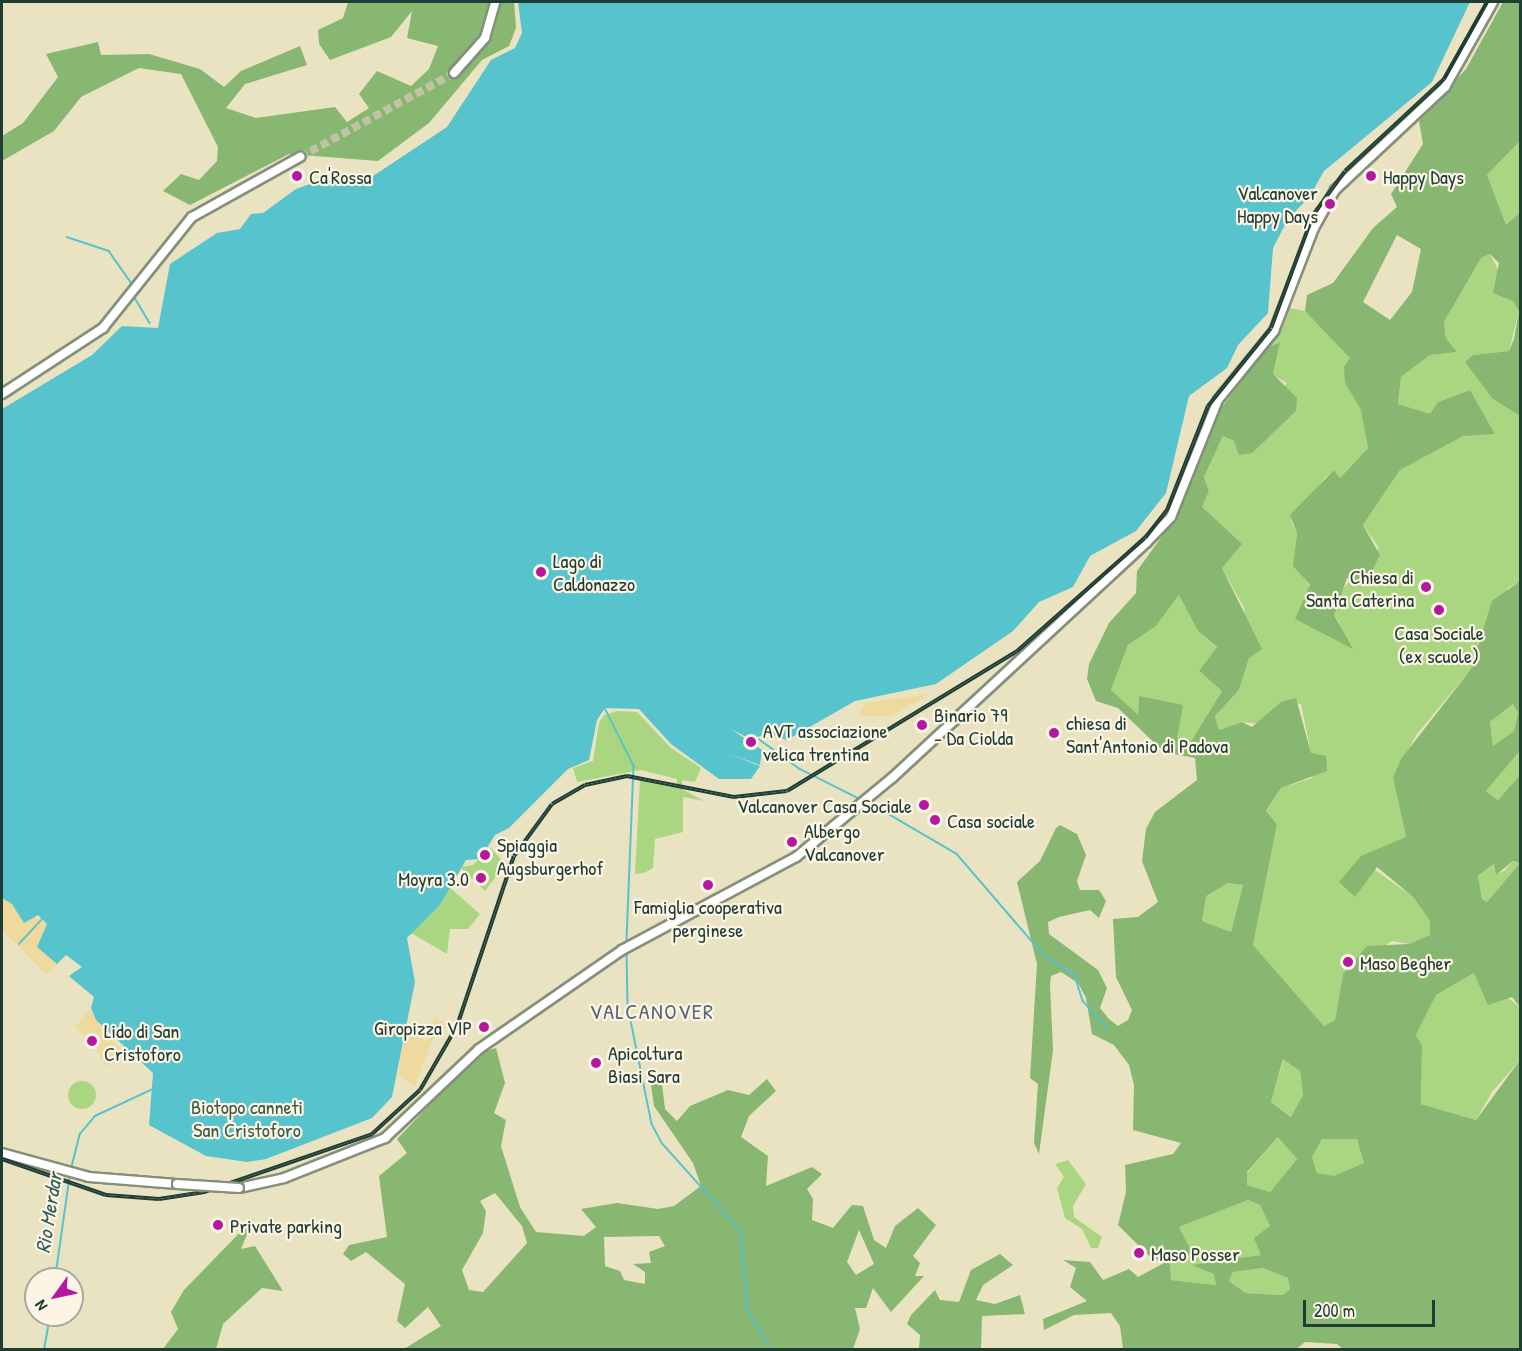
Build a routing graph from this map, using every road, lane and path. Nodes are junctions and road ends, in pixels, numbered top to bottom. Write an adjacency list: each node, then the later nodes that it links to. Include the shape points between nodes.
1 (495, 2): 3 (main road, via 485,39)
2 (1493, 2): 6 (main road, bridge, via 1445,87 1335,190 1314,228 1274,331 1208,416 1171,517 870,797 782,867 635,941 479,1049 385,1138 284,1178 239,1188 177,1184 62,1172)
3 (454, 74)
4 (300, 157): 5 (main road, via 192,218 103,328)
5 (2, 394)
6 (2, 1153)

